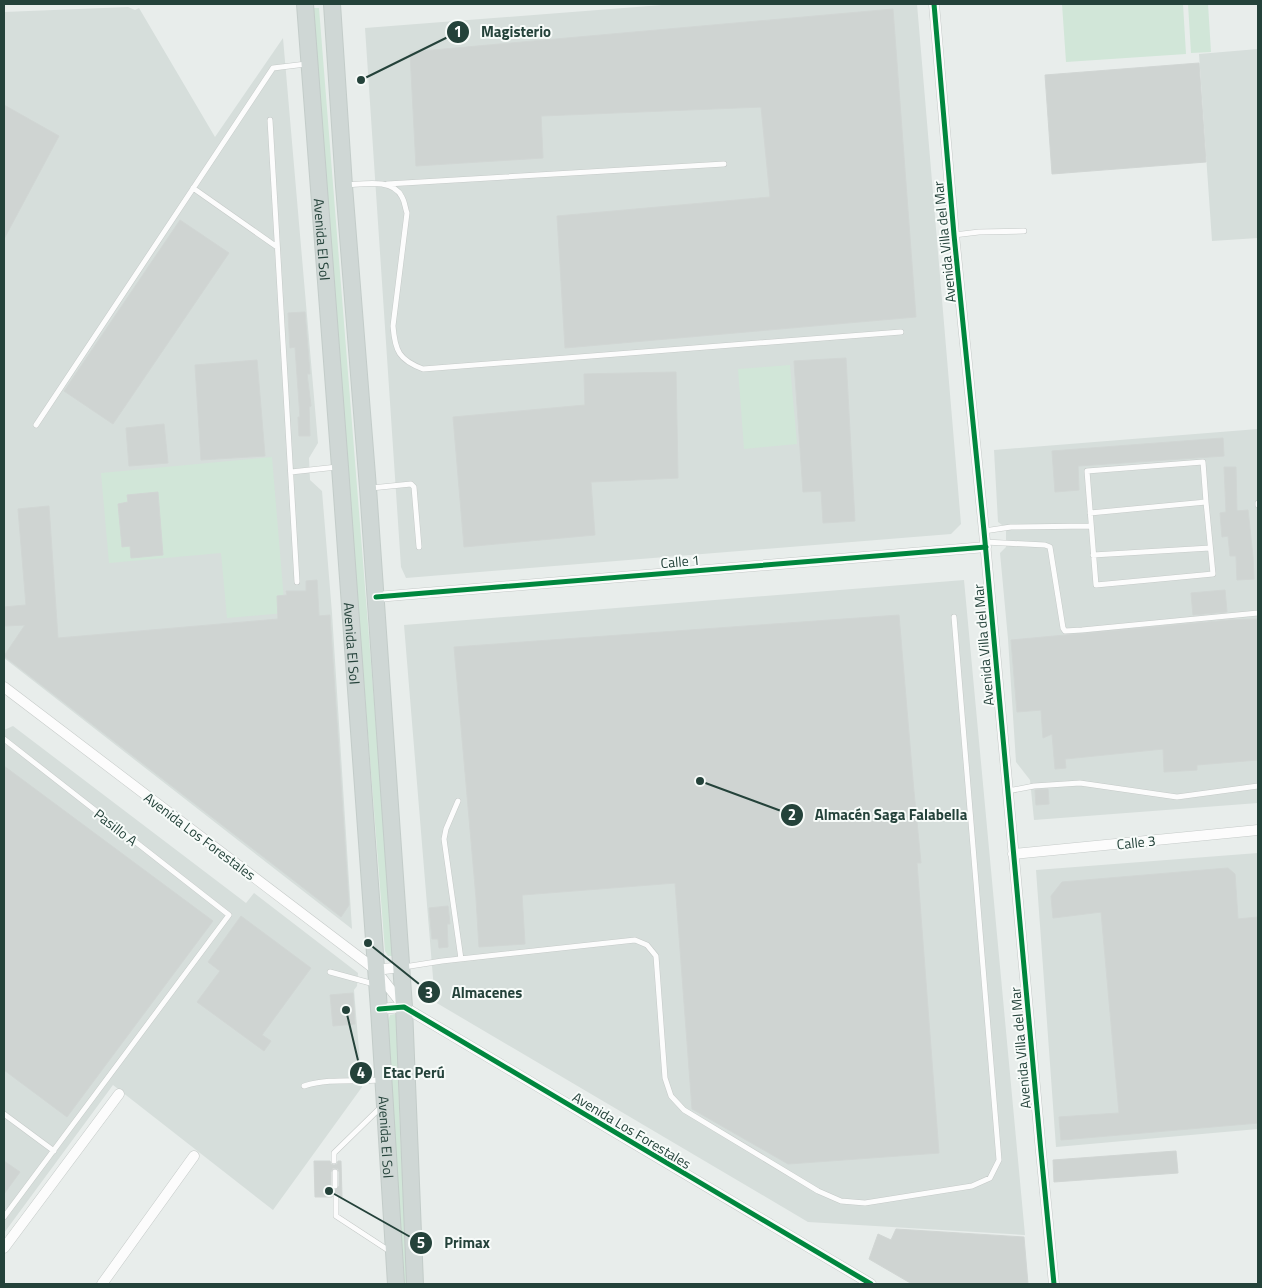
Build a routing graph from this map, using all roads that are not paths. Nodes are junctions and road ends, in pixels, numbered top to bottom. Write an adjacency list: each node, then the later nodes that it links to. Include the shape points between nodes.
1 (305, 4): 4 (main road, Avenida El Sol)
2 (332, 4): 8 (main road, Avenida El Sol)
3 (934, 4): 11 (street, Avenida Villa del Mar)
4 (310, 64): 9 (lane, via 273,68); 15 (main road, Avenida El Sol)
5 (270, 120): 12 (lane)
6 (724, 164): 7 (lane)
7 (386, 184): 8 (lane); 13 (lane, via 402,197 407,213 393,326 394,342 409,364 423,369)
8 (344, 186): 17 (main road, Avenida El Sol)
9 (194, 188): 12 (lane); 14 (lane)
10 (1024, 231): 11 (lane)
11 (954, 235): 21 (street, Avenida Villa del Mar)
12 (277, 247): 16 (lane)
13 (901, 332)
14 (36, 425)
15 (340, 467): 16 (lane); 40 (main road, Avenida El Sol)
16 (291, 472): 26 (lane)
17 (368, 488): 23 (lane, via 411,484 414,487); 27 (main road, Avenida El Sol)
18 (1206, 502): 19 (lane); 19 (lane, via 1203,462 1087,471); 24 (lane)
19 (1090, 513): 20 (lane)
20 (1091, 526): 21 (lane, via 1011,527); 25 (lane)
21 (984, 531): 22 (street, Avenida Villa del Mar)
22 (986, 545): 27 (street, Calle 1); 28 (lane, via 1050,547 1062,628 1066,630); 33 (street, Avenida Villa del Mar)
23 (420, 547)
24 (1210, 548): 25 (lane); 25 (lane, via 1213,574 1096,585)
25 (1093, 555)
26 (297, 582)
27 (376, 597): 38 (main road, Avenida El Sol)
28 (1258, 613)
29 (954, 617): 37 (lane, via 999,1160 990,1178 972,1186 953,1189 865,1202 841,1201 818,1191 684,1110 671,1096 665,1078 656,956 647,945 635,940)
30 (4, 687): 40 (street, Avenida Los Forestales)
31 (4, 740): 48 (lane, Pasillo A, via 229,915)
32 (1258, 786): 33 (lane, via 1177,798 1080,783 1034,786)
33 (1008, 792): 36 (street, Avenida Villa del Mar)
34 (458, 801): 37 (lane, via 444,839)
35 (1258, 830): 36 (street, Calle 3)
36 (1014, 854): 61 (street, Avenida Villa del Mar)
37 (461, 959): 38 (lane)
38 (401, 967): 40 (street); 41 (main road, Avenida El Sol)
39 (330, 972): 40 (lane)
40 (376, 978): 41 (street, Avenida Los Forestales); 42 (main road, Avenida El Sol)
41 (404, 1007): 42 (street); 59 (main road, Avenida El Sol); 60 (street, Avenida Los Forestales)
42 (379, 1009): 43 (main road, Avenida El Sol)
43 (384, 1080): 44 (lane, via 338,1080); 46 (main road, Avenida El Sol)
44 (304, 1086)
45 (119, 1094): 55 (street)
46 (385, 1103): 50 (lane, via 334,1153); 56 (main road, Avenida El Sol)
47 (4, 1114): 48 (lane)
48 (54, 1150): 54 (lane)
49 (194, 1156): 57 (street)
50 (334, 1161)
51 (335, 1172): 52 (lane)
52 (335, 1186)
53 (336, 1197): 56 (lane, via 336,1216)
54 (4, 1217)
55 (4, 1248)
56 (394, 1254): 58 (main road, Avenida El Sol)
57 (102, 1284)
58 (396, 1284)
59 (415, 1284)
60 (871, 1284)
61 (1054, 1284)

